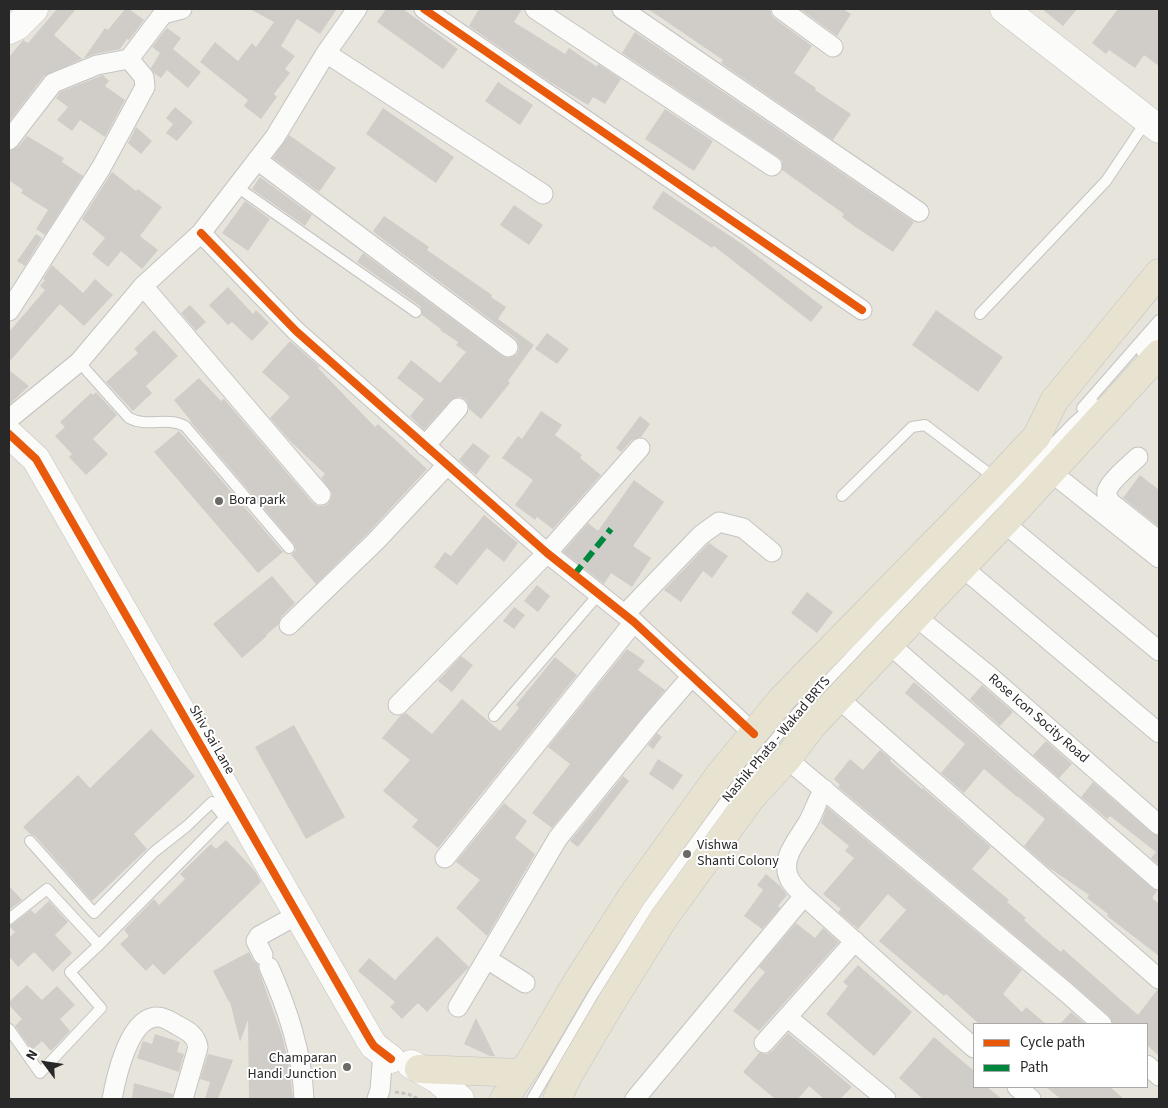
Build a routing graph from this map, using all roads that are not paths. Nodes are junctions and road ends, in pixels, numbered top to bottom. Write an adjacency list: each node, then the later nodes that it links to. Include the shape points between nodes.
1 (182, 9): 9 (street)
2 (357, 9): 12 (street)
3 (424, 9): 25 (street)
4 (535, 9): 17 (street)
5 (622, 9): 20 (street)
6 (781, 9): 11 (street)
7 (1004, 9): 14 (street)
8 (30, 10): 10 (street, via 17,26)
9 (159, 12): 13 (street)
10 (9, 30)
11 (833, 47)
12 (326, 53): 16 (street, via 275,137); 19 (street)
13 (129, 59): 15 (street, via 97,65 53,83); 26 (street, via 144,78 145,87 101,168)
14 (1156, 126): 28 (lane)
15 (9, 140)
16 (257, 160): 18 (street); 31 (street)
17 (772, 166)
18 (237, 187): 21 (street); 27 (lane)
19 (543, 194)
20 (918, 212)
21 (201, 233): 23 (street); 39 (street, via 296,331)
22 (1159, 273): 38 (main road, via 1054,401)
23 (143, 286): 32 (street); 45 (street)
24 (1159, 299): 35 (main road)
25 (862, 310)
26 (9, 311)
27 (416, 312)
28 (980, 314)
29 (1159, 320): 35 (lane, Nashik Phata - Wakad BRTS, via 1079,412)
30 (1159, 334): 35 (lane, Nashik Phata - Wakad BRTS, via 1090,410)
31 (508, 347)
32 (79, 362): 36 (street); 49 (lane, via 129,418 138,423 175,421 185,426)
33 (1157, 364): 43 (main road)
34 (458, 408): 39 (street)
35 (1068, 417): 38 (main road); 100 (lane, Nashik Phata - Wakad BRTS, via 797,712 736,786 648,908)
36 (9, 419)
37 (9, 434): 68 (street, Shiv Sai Lane, via 36,460)
38 (1036, 436): 44 (main road)
39 (425, 446): 42 (street)
40 (640, 448): 51 (street)
41 (1138, 457): 48 (street, via 1111,484 1107,497)
42 (447, 465): 51 (street); 57 (street, via 376,541)
43 (1057, 466): 47 (main road); 52 (street)
44 (997, 479): 46 (lane, via 925,425 918,425 912,427); 65 (main road, via 789,692)
45 (321, 495)
46 (842, 496)
47 (1004, 523): 53 (main road); 59 (street)
48 (1159, 541)
49 (289, 548)
50 (772, 552): 56 (street, via 743,528 719,522 701,535)
51 (547, 553): 54 (street); 62 (street)
52 (1159, 558)
53 (962, 567): 55 (main road); 64 (street)
54 (598, 595): 56 (street); 63 (lane)
55 (915, 616): 58 (main road); 69 (street, Rose Icon Socity Road, via 995,681)
56 (630, 618): 60 (street); 71 (street)
57 (289, 624)
58 (889, 644): 61 (main road); 72 (street)
59 (1159, 651)
60 (692, 676): 65 (street); 78 (street, via 558,838)
61 (838, 698): 66 (main road); 79 (street)
62 (398, 705)
63 (494, 716)
64 (1159, 733)
65 (754, 734): 90 (main road, via 720,774 632,896)
66 (787, 759): 67 (street); 101 (main road, via 752,798 664,918)
67 (824, 789): 73 (street, via 786,863 788,877); 83 (street)
68 (230, 812): 70 (lane, via 212,802 154,852 94,913); 74 (street, Shiv Sai Lane); 77 (lane)
69 (1159, 825)
70 (30, 841)
71 (446, 858)
72 (1159, 880)
73 (804, 896): 76 (street); 102 (street)
74 (298, 914): 87 (street, Shiv Sai Lane, via 370,1040); 96 (street, via 259,936 256,941 286,1008 298,1051)
75 (9, 919): 77 (lane, via 48,889)
76 (855, 941): 82 (street); 86 (street)
77 (99, 945): 84 (lane, via 70,972 102,1008 40,1073)
78 (487, 959): 80 (street); 81 (street)
79 (1159, 979)
80 (525, 983)
81 (458, 1007)
82 (787, 1017): 85 (street); 103 (street)
83 (1101, 1023)
84 (9, 1029)
85 (764, 1043)
86 (973, 1047)
87 (387, 1056): 89 (street, via 405,1060); 93 (street); 97 (street, Shiv Sai Lane, via 395,1074)
88 (1148, 1066): 91 (street)
89 (419, 1069): 90 (main road); 98 (street)
90 (522, 1073): 99 (main road)
91 (1159, 1076)
92 (1018, 1088): 104 (street)
93 (378, 1094)
94 (112, 1099): 95 (street, via 118,1072 134,1035 143,1022 159,1016 192,1033 197,1042)
95 (183, 1099)
96 (304, 1099)
97 (435, 1099)
98 (460, 1099)
99 (504, 1099)
100 (532, 1099)
101 (556, 1099)
102 (635, 1099)
103 (886, 1099)
104 (1031, 1099)

